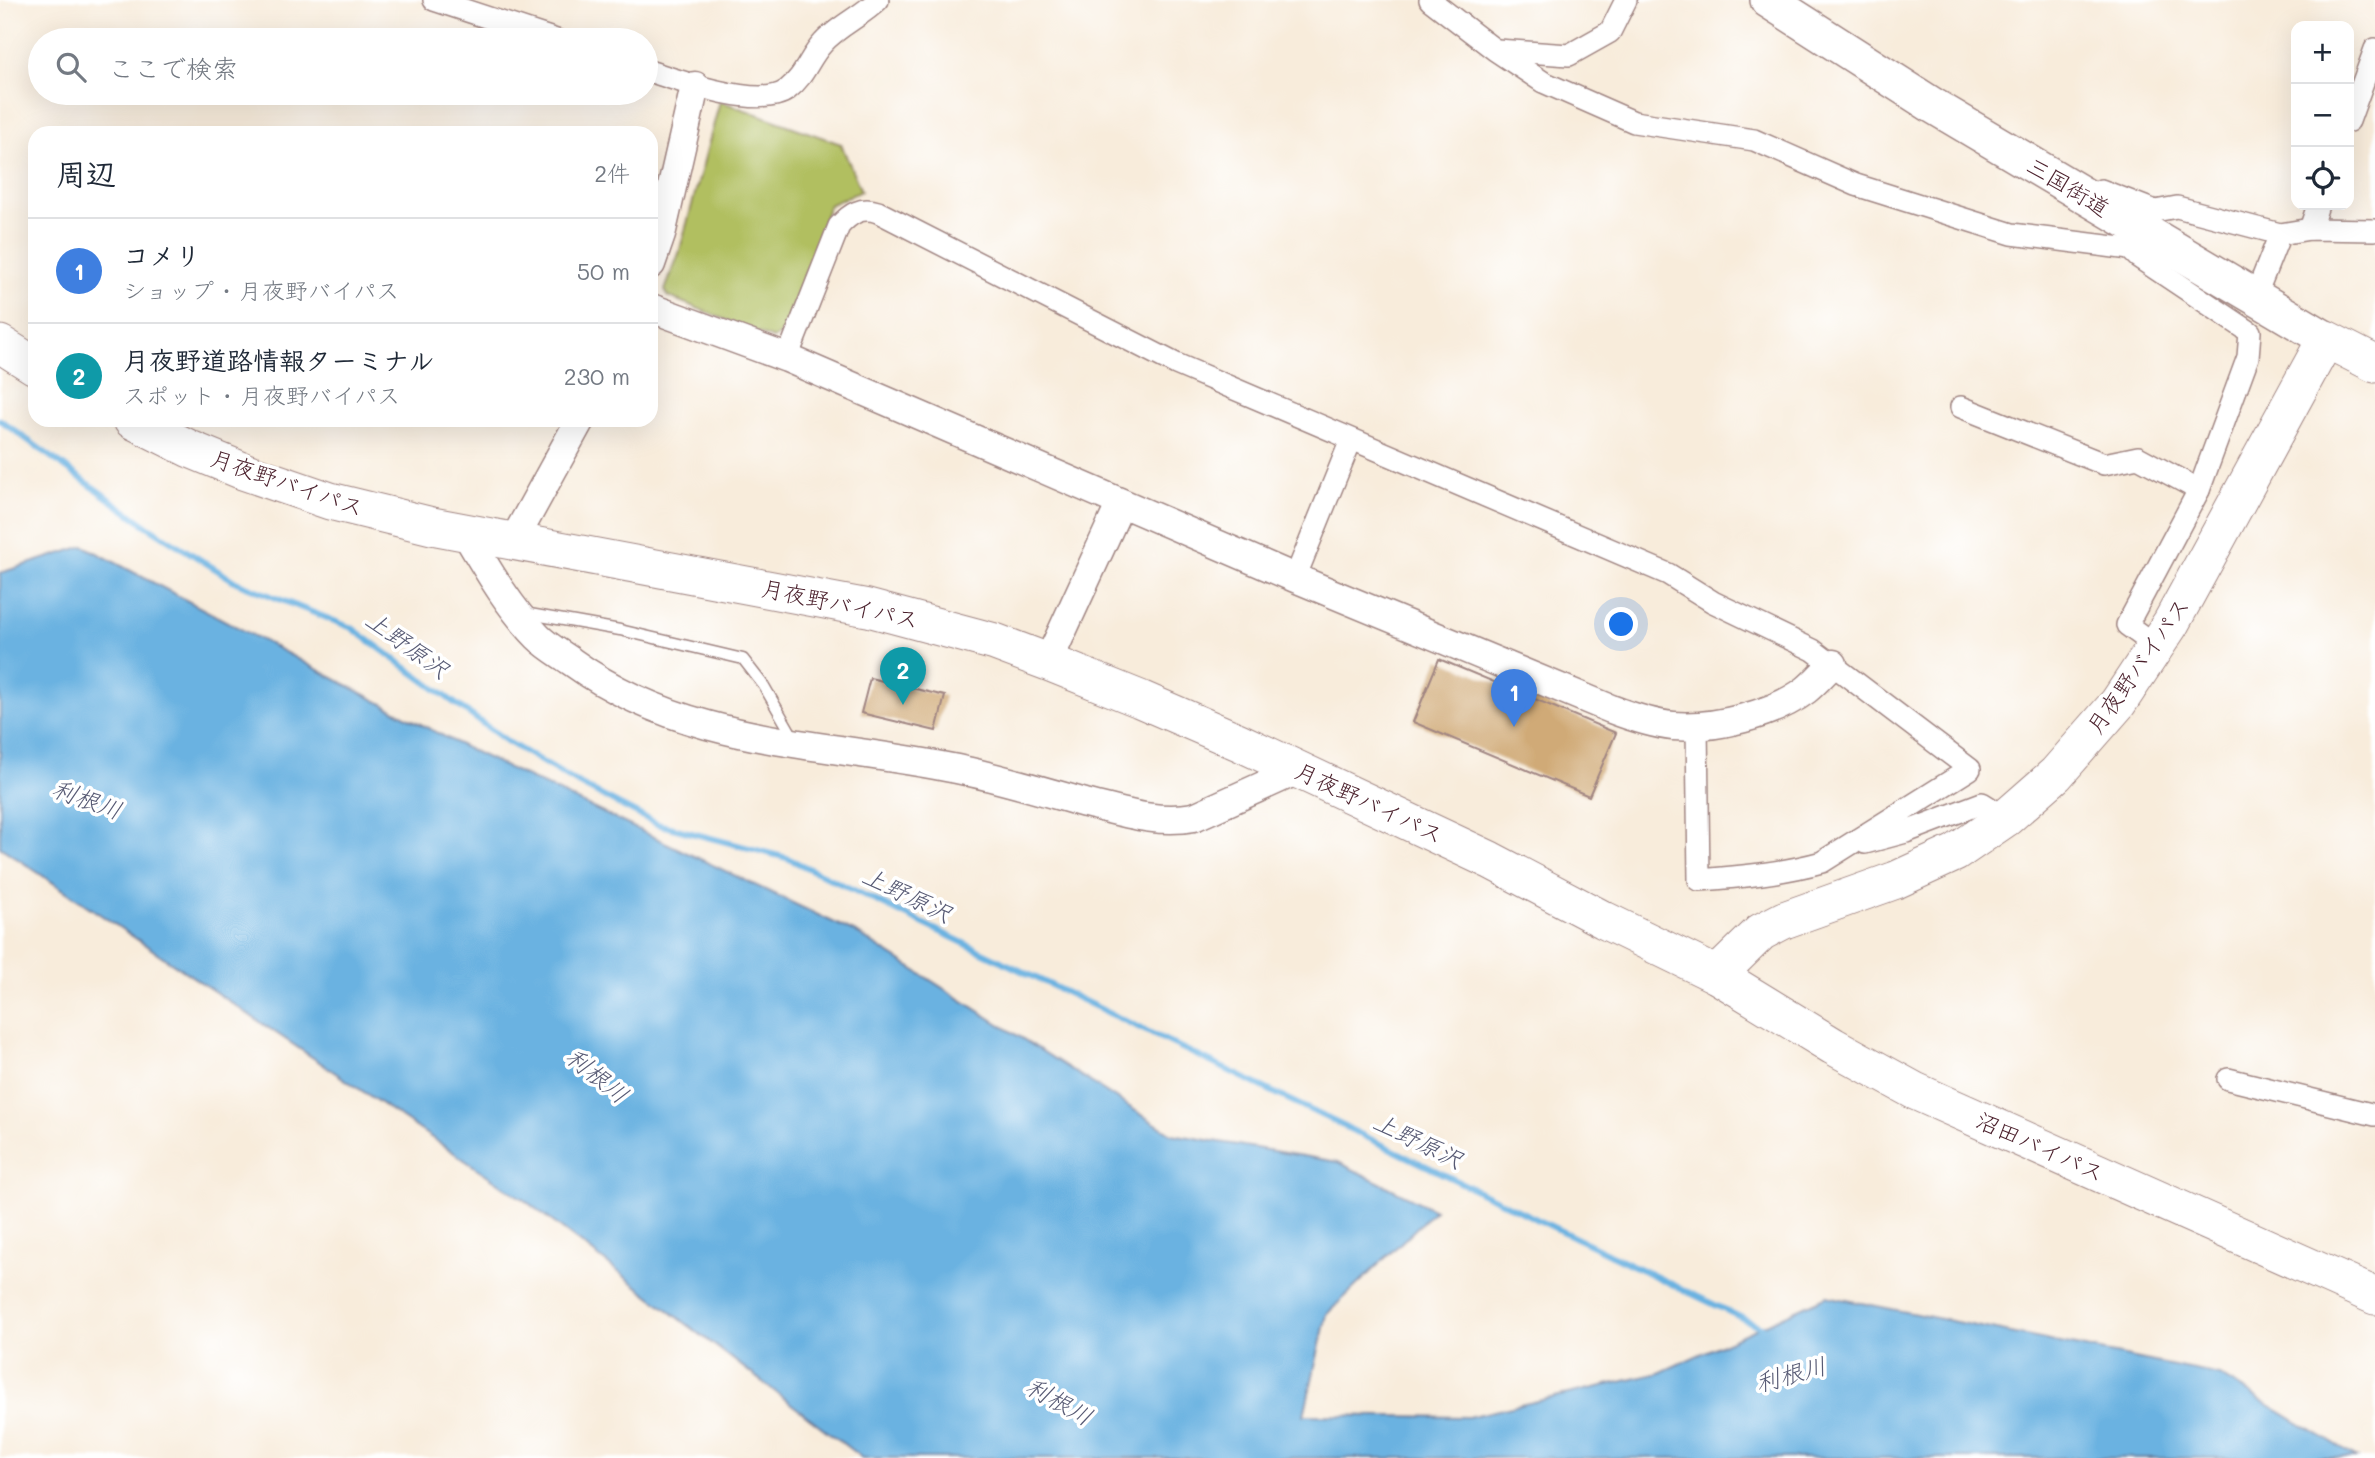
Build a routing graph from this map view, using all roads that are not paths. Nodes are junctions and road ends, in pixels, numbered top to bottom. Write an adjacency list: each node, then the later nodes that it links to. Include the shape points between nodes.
1 (434, 0): 6 (street)
2 (878, 0): 10 (street, via 823,43 802,76 784,93 756,98)
3 (1430, 0): 8 (street)
4 (1626, 0): 8 (street, via 1610,32 1569,55)
5 (1768, 0): 12 (main road, 三国街道)
6 (519, 28)
7 (2375, 49): 11 (street)
8 (1495, 50): 17 (street, via 1543,82 1634,122 1754,140 1856,184 2012,234)
9 (658, 74): 10 (street)
10 (695, 86): 18 (street)
11 (2354, 107)
12 (2072, 189): 16 (street, via 2092,187 2155,211 2178,207); 17 (main road, 三国街道)
13 (2316, 210): 14 (street)
14 (2310, 229): 15 (street); 16 (street)
15 (2375, 230)
16 (2280, 234): 19 (street)
17 (2136, 240): 19 (main road, 三国街道); 30 (street, via 2138,257 2250,332 2248,357)
18 (658, 244)
19 (2255, 297): 21 (main road, 三国街道)
20 (658, 311): 23 (street)
21 (2326, 339): 25 (highway, 三国街道); 36 (highway, 月夜野バイパス, via 2203,568)
22 (0, 344): 24 (highway)
23 (787, 358): 29 (street, via 839,226 853,213 870,209 1176,364); 31 (street)
24 (28, 362)
25 (2375, 364)
26 (1961, 407): 30 (street, via 2104,464 2138,457)
27 (146, 427): 32 (highway, 月夜野バイパス, via 300,491)
28 (576, 427): 33 (street)
29 (1350, 440): 34 (street); 38 (street, via 1668,574)
30 (2199, 490): 36 (street, via 2127,625)
31 (1121, 503): 34 (street); 37 (street)
32 (465, 532): 33 (highway, 月夜野バイパス); 35 (street)
33 (513, 542): 37 (highway, 月夜野バイパス, via 868,608 995,642)
34 (1295, 578): 39 (street, via 1646,722)
35 (517, 612): 40 (street, via 540,639 615,690 705,724); 40 (lane, via 743,659)
36 (2155, 646): 42 (highway, 月夜野バイパス, via 2099,727 2056,774)
37 (1048, 662): 41 (highway, 月夜野バイパス)
38 (1833, 664): 39 (street, via 1805,691 1758,714); 43 (street, via 1970,769)
39 (1697, 726): 43 (street, via 1699,880 1798,869)
40 (798, 745): 41 (street, via 956,768 1159,820 1194,817)
41 (1298, 770): 44 (highway, 月夜野バイパス, via 1490,860)
42 (2006, 818): 43 (street, via 1982,803 1906,832); 44 (highway, 月夜野バイパス, via 1926,867 1809,909 1761,932)
43 (1846, 848)
44 (1717, 975): 47 (highway, 沼田バイパス, via 1915,1091)
45 (2228, 1079): 46 (street)
46 (2375, 1115)
47 (2375, 1296)

